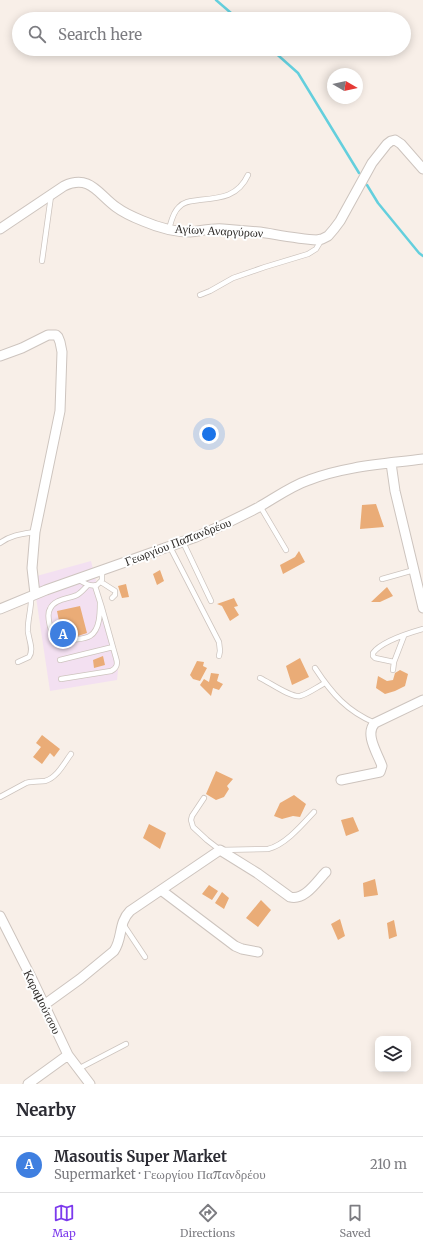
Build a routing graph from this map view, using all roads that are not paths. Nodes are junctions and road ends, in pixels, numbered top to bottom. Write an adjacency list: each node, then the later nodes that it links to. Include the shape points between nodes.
1 (423, 170): 6 (street, via 401,144 395,140 391,141 372,163 340,221 328,236)
2 (248, 175): 5 (lane, via 241,188 235,192 223,197 189,201 180,206 176,209)
3 (51, 194): 4 (street, Αγίων Αναργύρων); 5 (street, Αγίων Αναργύρων, via 70,183 86,183 128,214); 7 (lane)
4 (0, 229)
5 (169, 229): 6 (street, Αγίων Αναργύρων, via 189,232 222,229 311,240)
6 (322, 239): 8 (lane, via 316,250 308,254 233,278)
7 (42, 261)
8 (200, 295)
9 (0, 356): 13 (street, via 48,335 56,335 60,342 60,411)
10 (423, 459): 11 (street, Γεωργίου Παπανδρέου)
11 (391, 463): 12 (street, Γεωργίου Παπανδρέου, via 315,478); 18 (street)
12 (260, 506): 14 (street, Γεωργίου Παπανδρέου, via 216,529); 17 (lane)
13 (35, 532): 15 (lane, via 9,537); 25 (street)
14 (183, 542): 16 (street, Γεωργίου Παπανδρέου); 27 (lane)
15 (0, 543)
16 (170, 546): 19 (street, Γεωργίου Παπανδρέου); 34 (lane, via 219,642)
17 (286, 550)
18 (414, 570): 21 (lane); 29 (street)
19 (102, 571): 20 (street, Γεωργίου Παπανδρέου); 22 (lane)
20 (78, 579): 23 (lane); 25 (street, Γεωργίου Παπανδρέου)
21 (382, 579)
22 (101, 582): 24 (lane); 26 (lane, via 115,592)
23 (88, 585): 24 (lane); 28 (lane, via 80,594 56,602 49,609 48,617 53,636 64,642 92,634 97,627)
24 (95, 586): 28 (lane)
25 (33, 595): 30 (street, Γεωργίου Παπανδρέου); 36 (lane, via 28,623 31,654)
26 (112, 598)
27 (211, 601)
28 (100, 602): 33 (lane)
29 (423, 608)
30 (0, 609)
31 (423, 629): 32 (lane)
32 (404, 636): 37 (lane); 37 (lane, via 380,646 373,653 375,658)
33 (113, 647): 35 (lane); 41 (lane, via 117,662 114,669)
34 (219, 656)
35 (60, 660)
36 (18, 662)
37 (394, 662): 39 (lane)
38 (316, 668): 42 (lane)
39 (393, 670)
40 (260, 678): 42 (lane, via 297,696)
41 (61, 679)
42 (325, 683): 44 (lane, via 351,710)
43 (423, 700): 44 (street)
44 (375, 723): 46 (street, via 370,732 382,766 380,771)
45 (70, 754): 47 (lane, via 54,776 45,781 30,781)
46 (341, 780)
47 (0, 798)
48 (204, 798): 50 (lane, via 192,816 192,824 196,832)
49 (314, 812): 50 (lane, via 273,848)
50 (220, 850): 51 (street, via 293,898 304,895); 52 (street)
51 (326, 872)
52 (161, 890): 54 (street, via 130,910); 55 (street, via 234,946)
53 (0, 916): 57 (street, Καραμούτσου)
54 (122, 922): 56 (lane); 57 (street, via 114,951)
55 (258, 952)
56 (144, 957)
57 (44, 1005): 59 (street, Καραμούτσου)
58 (126, 1044): 60 (lane)
59 (68, 1055): 60 (street, Καραμούτσου); 61 (street)
60 (78, 1069): 62 (street, Καραμούτσου)
61 (28, 1084)
62 (90, 1084)

